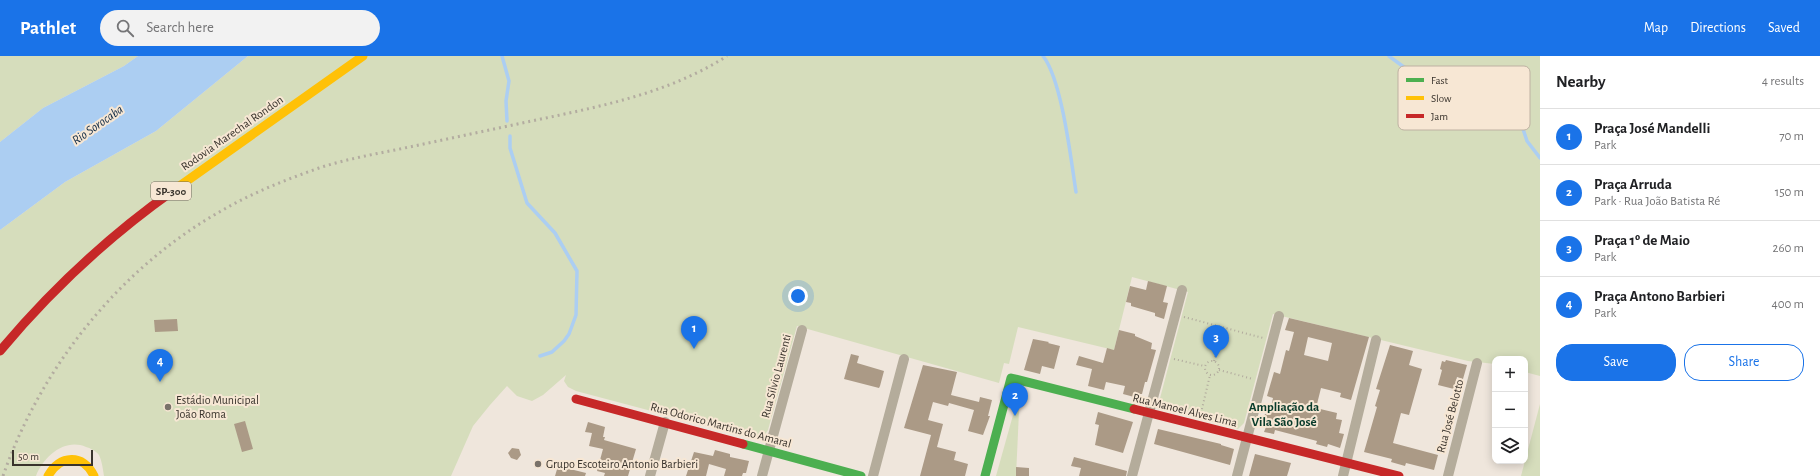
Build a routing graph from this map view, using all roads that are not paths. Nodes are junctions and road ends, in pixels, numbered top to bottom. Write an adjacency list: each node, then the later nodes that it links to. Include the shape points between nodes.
1 (362, 56): 6 (street, Rodovia Marechal Rondon / SP-300, via 136,217 86,259)
2 (1182, 290): 10 (street)
3 (1279, 316): 12 (street)
4 (802, 330): 13 (street, Rua Sílvio Laurenti)
5 (1376, 340): 14 (street)
6 (0, 351)
7 (904, 359): 20 (street)
8 (1477, 363): 26 (street, Rua José Belotto)
9 (576, 399): 11 (street, Rua Odorico Martins do Amaral)
10 (1149, 413): 12 (street, Rua Manoel Alves Lima); 21 (street, Rua Manoel Alves Lima, via 1012,378); 22 (street)
11 (665, 422): 13 (street, Rua Odorico Martins do Amaral); 17 (street)
12 (1246, 439): 14 (street, Rua Manoel Alves Lima); 23 (street)
13 (769, 451): 18 (street, Rua Sílvio Laurenti); 19 (street, Rua Odorico Martins do Amaral)
14 (1346, 463): 24 (street); 25 (street, Rua Manoel Alves Lima)
15 (48, 476): 16 (street, via 63,460 71,458 87,464)
16 (94, 476)
17 (650, 476)
18 (762, 476)
19 (861, 476)
20 (873, 476)
21 (985, 476)
22 (1132, 476)
23 (1237, 476)
24 (1342, 476)
25 (1399, 476)
26 (1448, 476)

